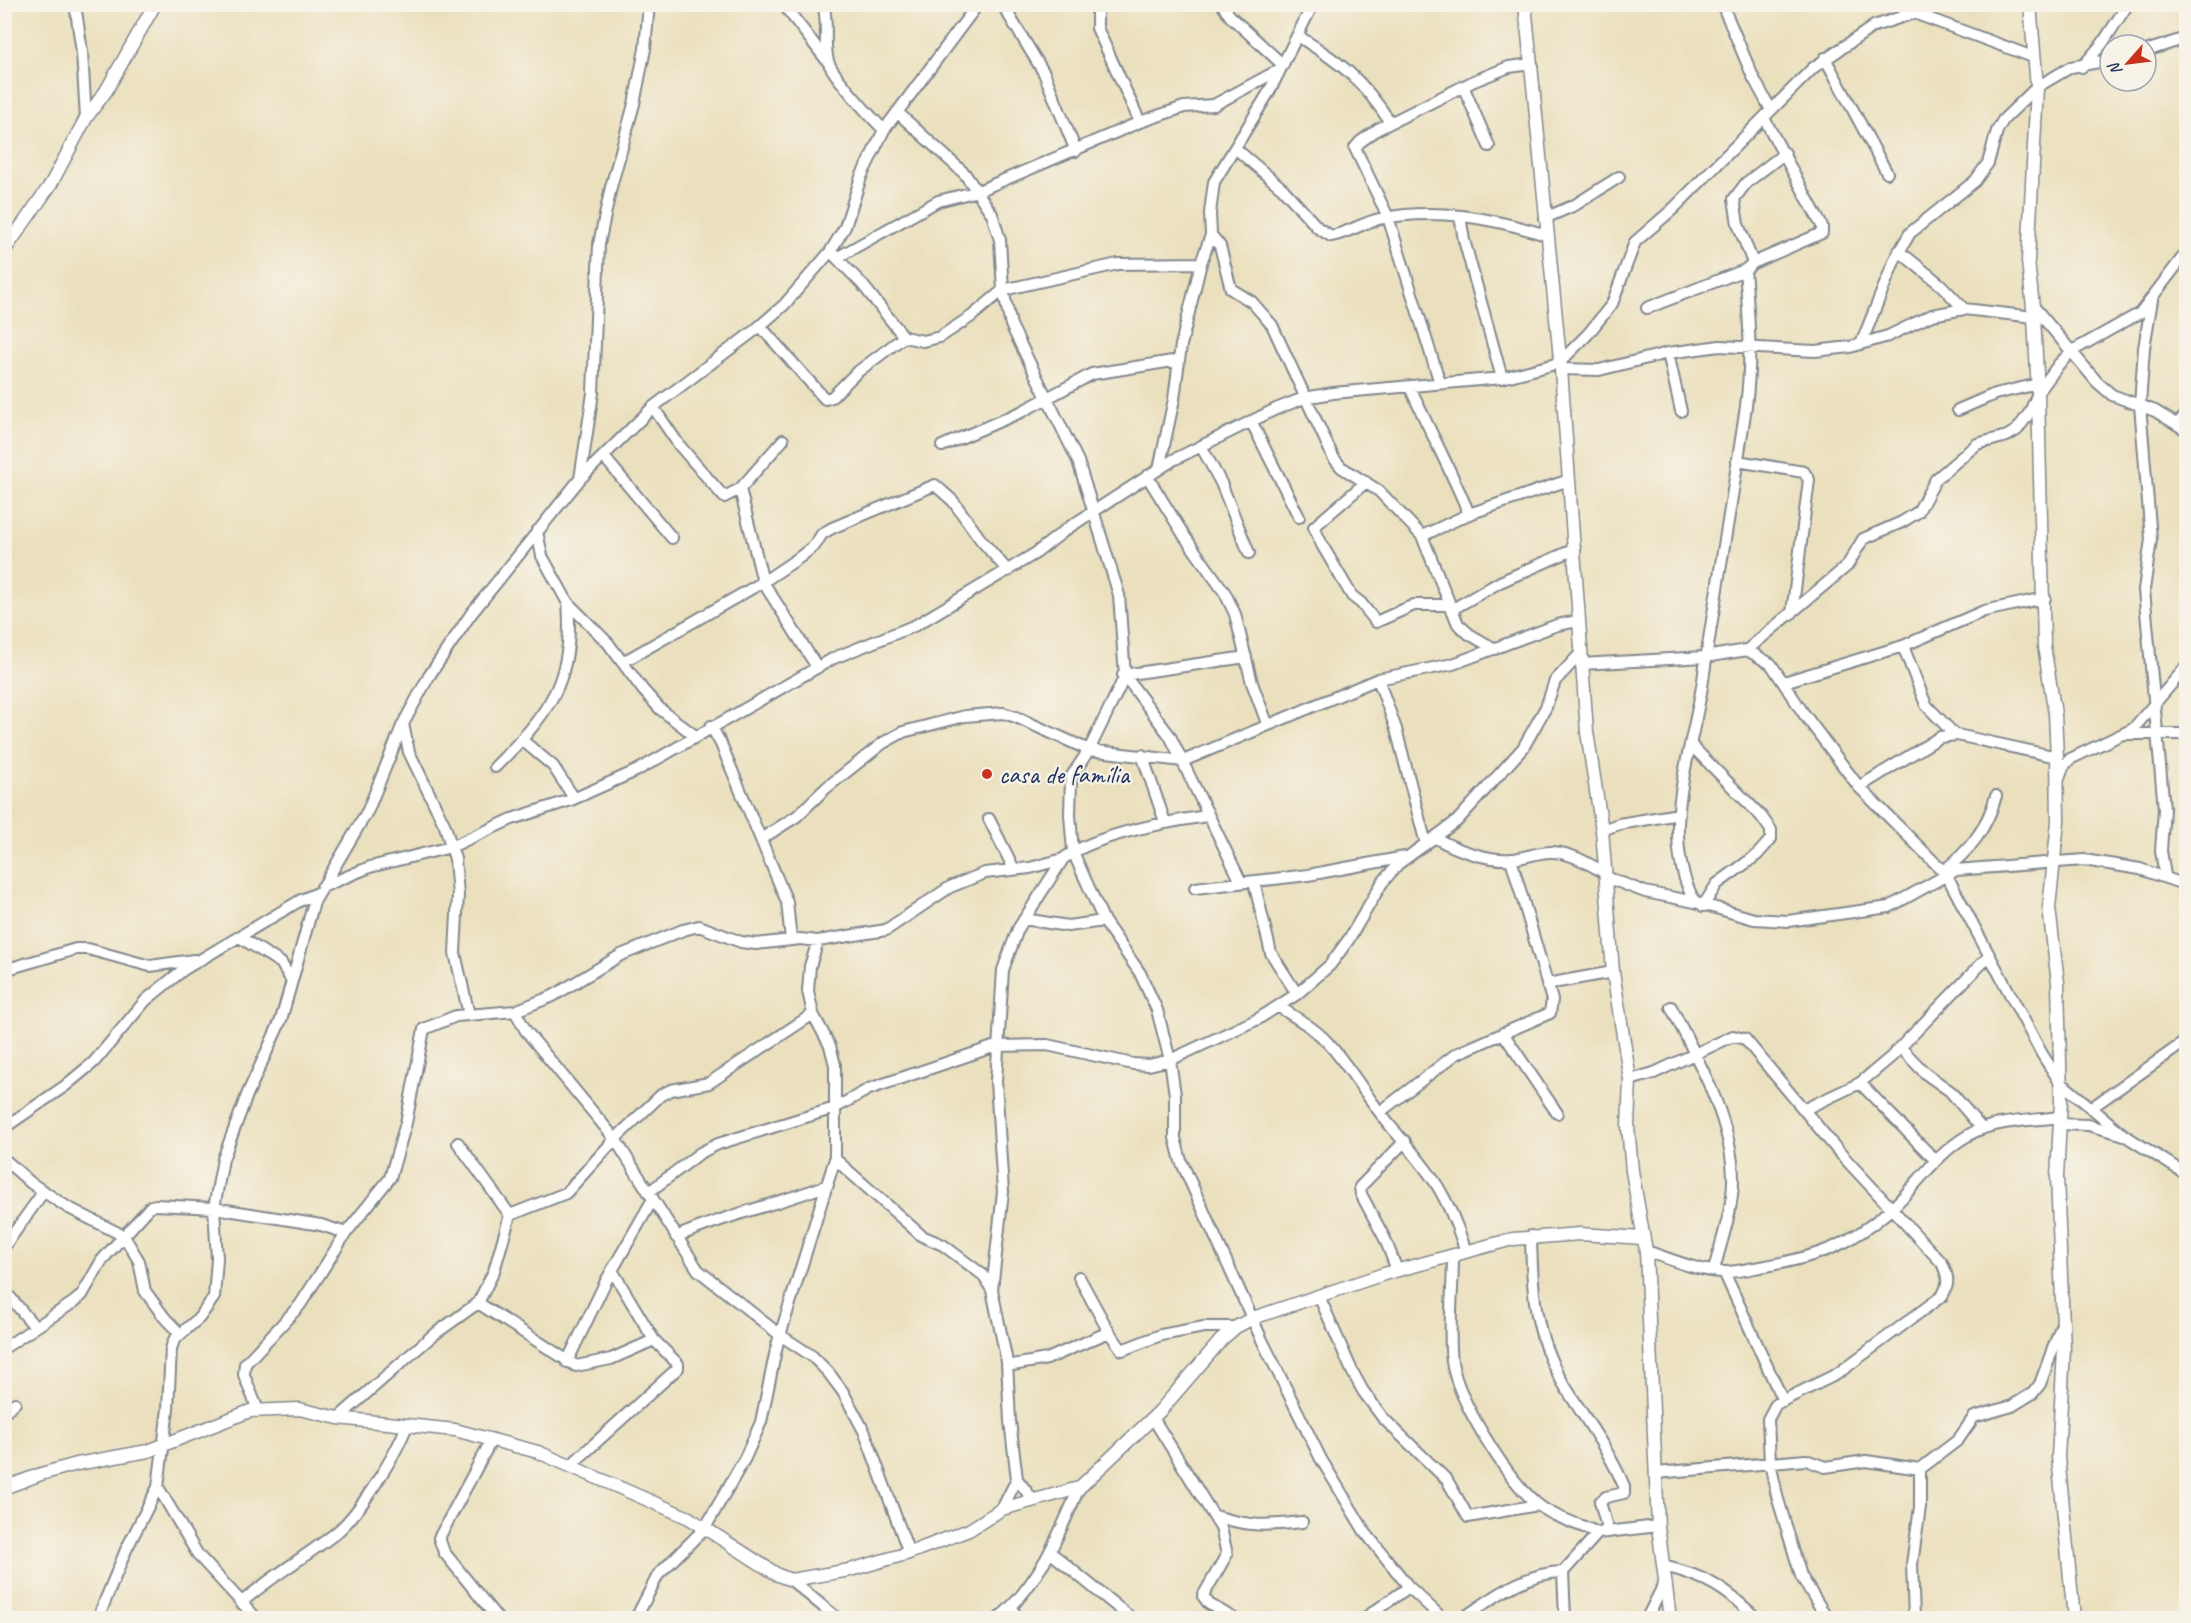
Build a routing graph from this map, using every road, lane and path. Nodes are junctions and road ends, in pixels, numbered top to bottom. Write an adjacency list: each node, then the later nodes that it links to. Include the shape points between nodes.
1 (75, 4): 32 (street)
2 (155, 4): 32 (street, via 106,91)
3 (649, 4): 89 (street, via 634,104 599,244 594,393)
4 (783, 4): 23 (street)
5 (823, 4): 23 (street)
6 (978, 4): 30 (street)
7 (1002, 4): 38 (street, via 1044,73)
8 (1094, 4): 33 (street, via 1097,28)
9 (1222, 4): 27 (street)
10 (1313, 4): 18 (street)
11 (1525, 4): 25 (street)
12 (1722, 4): 31 (street)
13 (1898, 4): 17 (street)
14 (1934, 4): 17 (street)
15 (2030, 4): 21 (street)
16 (2128, 4): 26 (street, via 2102,44)
17 (1919, 15): 21 (street); 22 (street, via 1874,26)
18 (1298, 36): 27 (street); 34 (street, via 1350,71)
19 (2187, 38): 20 (street)
20 (2158, 47)
21 (2033, 57): 29 (street)
22 (1825, 58): 31 (street); 40 (street)
23 (828, 62): 35 (street)
24 (2098, 63): 26 (street)
25 (1532, 64): 28 (street, via 1492,73); 45 (street)
26 (2081, 67): 29 (street, via 2071,68)
27 (1280, 68): 33 (street, via 1214,105 1184,107); 37 (street)
28 (1463, 86): 34 (street); 36 (street)
29 (2037, 87): 49 (street, via 2003,120 1988,163 1975,181 1918,224); 58 (street, via 2028,250)
30 (897, 112): 35 (street); 42 (street)
31 (1767, 114): 39 (street); 66 (street, via 1635,242 1612,304)
32 (86, 117): 48 (street, via 51,184)
33 (1140, 122): 38 (street)
34 (1390, 122): 44 (street, via 1355,148)
35 (884, 130): 51 (street, via 861,177)
36 (1489, 146)
37 (1234, 148): 44 (street, via 1326,233 1337,235); 46 (street, via 1214,182)
38 (1076, 151): 42 (street)
39 (1785, 153): 53 (street, via 1746,183 1734,199); 53 (street, via 1823,231)
40 (1887, 173)
41 (1619, 177): 45 (street, via 1575,205)
42 (978, 190): 51 (street, via 938,201); 54 (street, via 996,224 1003,258)
43 (1460, 216): 44 (street); 47 (street); 67 (street)
44 (1388, 217): 68 (street)
45 (1545, 218): 47 (street)
46 (1211, 235): 52 (street); 72 (street, via 1220,246 1231,289 1252,302 1272,325)
47 (1546, 235): 66 (street)
48 (4, 251)
49 (1899, 251): 57 (street); 61 (street)
50 (2187, 253): 55 (street)
51 (834, 254): 59 (street); 60 (street)
52 (1201, 263): 54 (street, via 1118,264); 65 (street)
53 (1749, 266): 56 (street); 62 (street)
54 (1003, 290): 60 (street, via 940,337 923,341); 71 (street, via 1011,325)
55 (2152, 298): 63 (street, via 2139,312); 74 (street)
56 (1647, 308)
57 (1964, 309): 58 (street); 61 (street, via 1932,315)
58 (2033, 311): 63 (street); 70 (street)
59 (760, 326): 60 (street, via 827,399); 75 (street)
60 (904, 337)
61 (1861, 344): 62 (street, via 1815,351)
62 (1751, 348): 64 (street, via 1720,346); 86 (street)
63 (2072, 351): 70 (street); 73 (street, via 2097,382)
64 (1668, 353): 66 (street, via 1599,370); 77 (street)
65 (1179, 360): 71 (street, via 1092,374); 87 (street)
66 (1560, 366): 67 (street); 90 (street)
67 (1502, 378): 68 (street)
68 (1440, 383): 69 (street)
69 (1410, 387): 72 (street); 94 (street, via 1431,435 1444,453)
70 (2038, 389): 76 (street, via 1995,394); 105 (street); 108 (street, via 2030,412 2017,430 1977,444 1936,479 1918,512 1863,539 1847,566)
71 (1049, 398): 83 (street); 93 (street, via 1078,461)
72 (1304, 398): 79 (street); 91 (street, via 1333,457 1341,467)
73 (2126, 402): 74 (street); 81 (street)
74 (2140, 405): 80 (street); 81 (street)
75 (653, 407): 85 (street); 92 (street, via 721,494 729,496)
76 (1958, 410)
77 (1681, 411)
78 (2187, 415): 80 (street)
79 (1251, 421): 84 (street); 95 (street)
80 (2182, 427)
81 (2142, 431): 124 (street, via 2151,539 2144,590)
82 (783, 440): 92 (street)
83 (942, 446)
84 (1201, 446): 87 (street); 100 (street, via 1221,483)
85 (604, 457): 89 (street); 98 (street)
86 (1737, 461): 108 (street, via 1804,472 1809,480); 116 (street)
87 (1159, 469): 88 (street)
88 (1147, 476): 93 (street); 115 (street, via 1225,593 1235,614)
89 (579, 479): 96 (street)
90 (1569, 480): 94 (street); 99 (street)
91 (1366, 482): 97 (street); 107 (street, via 1314,527 1352,596 1376,622 1414,605)
92 (740, 489): 104 (street)
93 (1093, 513): 103 (street); 121 (street, via 1123,615)
94 (1469, 514): 97 (street)
95 (1299, 517)
96 (537, 531): 101 (street); 102 (street)
97 (1422, 536): 107 (street)
98 (672, 538)
99 (1575, 549): 107 (street); 109 (street)
100 (1248, 553)
101 (518, 555): 102 (street); 126 (street, via 459,631)
102 (542, 556): 106 (street)
103 (1008, 571): 104 (street, via 953,501 935,485 832,528 800,557); 119 (street, via 916,625)
104 (763, 582): 118 (street); 119 (street)
105 (2045, 598): 112 (street, via 1975,614); 137 (street, via 2044,646 2055,714)
106 (568, 603): 110 (street); 111 (street)
107 (1450, 608): 113 (street, via 1458,624)
108 (1792, 613): 114 (street)
109 (1578, 621): 113 (street); 117 (street)
110 (591, 624): 111 (street); 118 (street)
111 (570, 631): 133 (street, via 564,676 558,690)
112 (1903, 646): 123 (street); 130 (street, via 1926,705)
113 (1495, 649): 122 (street, via 1453,664)
114 (1747, 651): 116 (street); 123 (street, via 1771,664)
115 (1245, 657): 121 (street); 125 (street)
116 (1705, 657): 117 (street); 134 (street)
117 (1581, 659): 148 (street, via 1591,771); 149 (street, via 1555,681 1546,707 1523,748 1457,821)
118 (623, 662): 129 (street, via 660,709)
119 (817, 667): 127 (street)
120 (2187, 668): 124 (street)
121 (1124, 676): 135 (street); 138 (street, via 1158,717)
122 (1378, 679): 125 (street); 151 (street, via 1396,729)
123 (1784, 682): 141 (street)
124 (2154, 707): 131 (street); 132 (street)
125 (1267, 723): 138 (street)
126 (403, 724): 152 (street, via 409,752); 166 (street, via 368,810)
127 (711, 726): 129 (street); 150 (street)
128 (2187, 734): 132 (street)
129 (694, 735): 143 (street, via 636,771)
130 (1955, 735): 137 (street); 141 (street, via 1940,737)
131 (2125, 735): 132 (street); 140 (street, via 2070,759)
132 (2158, 735): 161 (street)
133 (522, 740): 139 (street); 143 (street, via 553,766)
134 (1691, 745): 144 (street); 167 (street, via 1770,830 1770,839 1761,851)
135 (1089, 750): 136 (street); 150 (street, via 1016,717 990,713 903,732 883,743 796,816); 153 (street, via 1071,777)
136 (1142, 755): 138 (street); 147 (street)
137 (2057, 757): 140 (street)
138 (1183, 761): 145 (street)
139 (495, 767)
140 (2057, 784): 157 (street)
141 (1859, 787): 159 (street)
142 (1996, 796): 159 (street, via 1989,819 1968,851)
143 (574, 798): 152 (street, via 512,819)
144 (1679, 814): 148 (street); 167 (street, via 1682,873)
145 (1207, 816): 147 (street); 162 (street)
146 (989, 819): 158 (street)
147 (1165, 822): 153 (street)
148 (1602, 830): 160 (street)
149 (1436, 838): 151 (street); 156 (street, via 1476,854)
150 (761, 839): 171 (street, via 787,902)
151 (1426, 844): 154 (street)
152 (451, 847): 166 (street, via 370,867); 184 (street, via 458,880 455,953)
153 (1073, 852): 155 (street); 169 (street)
154 (1406, 857): 163 (street); 179 (street, via 1382,883 1330,964)
155 (1063, 859): 158 (street); 168 (street)
156 (1511, 859): 160 (street, via 1554,852 1578,858); 178 (street)
157 (2053, 863): 159 (street); 161 (street, via 2084,860); 192 (street, via 2049,908 2058,983)
158 (1014, 869): 172 (street, via 985,873 950,887 886,930)
159 (1944, 873): 167 (street, via 1889,907 1818,919 1754,919); 173 (street)
160 (1606, 875): 167 (street, via 1646,892); 176 (street)
161 (2165, 875): 164 (street)
162 (1241, 882): 163 (street); 165 (street)
163 (1254, 882): 179 (street, via 1271,953)
164 (2187, 885)
165 (1195, 888)
166 (321, 889): 170 (street); 177 (street)
167 (1699, 904)
168 (1024, 919): 169 (street, via 1068,926); 187 (street, via 1003,970)
169 (1104, 921): 190 (street, via 1150,992)
170 (241, 938): 174 (street); 177 (street, via 281,963)
171 (791, 940): 172 (street); 182 (street, via 756,944 699,926 683,930 621,955 574,985)
172 (818, 941): 183 (street, via 809,976)
173 (1989, 956): 188 (street); 192 (street)
174 (201, 959): 175 (street, via 150,966 76,949); 200 (street, via 146,1000 94,1062)
175 (4, 970)
176 (1613, 972): 178 (street); 191 (street)
177 (292, 981): 214 (street, via 281,1020 223,1159)
178 (1547, 984): 185 (street, via 1552,1000 1550,1013)
179 (1297, 994): 180 (street)
180 (1278, 1006): 190 (street); 197 (street, via 1329,1044)
181 (1671, 1007): 189 (street)
182 (515, 1011): 184 (street); 203 (street, via 526,1031)
183 (813, 1014): 195 (street, via 833,1055); 203 (street, via 709,1083 661,1095)
184 (469, 1015): 216 (street, via 424,1029 392,1172)
185 (1503, 1033): 197 (street, via 1456,1054); 198 (street)
186 (2187, 1041): 194 (street)
187 (996, 1046): 190 (street, via 1047,1045 1133,1064); 195 (street, via 869,1089); 230 (street, via 1003,1192)
188 (1900, 1047): 193 (street); 201 (street, via 1926,1074 1950,1091)
189 (1696, 1054): 191 (street); 196 (street, via 1732,1036 1740,1036); 227 (street, via 1719,1108 1733,1181)
190 (1170, 1060): 233 (street, via 1175,1138 1181,1161)
191 (1630, 1080): 220 (street, via 1628,1126)
192 (2060, 1082): 194 (street); 199 (street)
193 (1860, 1083): 196 (street); 208 (street)
194 (2091, 1107): 202 (street)
195 (835, 1108): 207 (street); 212 (street, via 718,1144 700,1154)
196 (1805, 1109): 213 (street, via 1839,1152)
197 (1380, 1112): 204 (street)
198 (1557, 1113)
199 (2060, 1120): 201 (street); 202 (street); 234 (street, via 2057,1185)
200 (4, 1128)
201 (1982, 1129): 208 (street, via 1968,1135)
202 (2124, 1135): 209 (street)
203 (615, 1139): 212 (street); 215 (street, via 566,1193)
204 (1405, 1141): 223 (street, via 1446,1197); 226 (street, via 1360,1186)
205 (458, 1143): 215 (street)
206 (4, 1158): 211 (street)
207 (835, 1159): 210 (street); 230 (street, via 922,1236 943,1245 983,1275)
208 (1936, 1161): 213 (street)
209 (2187, 1174)
210 (828, 1185): 219 (street, via 725,1217); 239 (street)
211 (44, 1191): 217 (street); 221 (street)
212 (651, 1196): 219 (street); 225 (street)
213 (1893, 1207): 227 (street, via 1839,1247 1809,1257); 244 (street, via 1942,1263 1948,1281 1942,1296 1837,1374)
214 (214, 1208): 216 (street, via 321,1225); 217 (street, via 156,1205); 238 (street, via 214,1297 200,1317)
215 (510, 1215): 232 (street, via 494,1271)
216 (346, 1233): 246 (street, via 300,1305 244,1364 244,1375)
217 (124, 1236): 235 (street, via 95,1269 82,1294); 238 (street, via 139,1261 145,1291)
218 (1531, 1236): 220 (street); 223 (street); 268 (street, via 1532,1294 1548,1351 1562,1383 1603,1443 1625,1489 1624,1494 1600,1502)
219 (676, 1237): 239 (street, via 698,1270)
220 (1643, 1238): 222 (street)
221 (4, 1247)
222 (1646, 1251): 227 (street); 256 (street)
223 (1466, 1252): 224 (street)
224 (1453, 1257): 226 (street); 262 (street, via 1450,1346 1458,1385 1478,1426)
225 (612, 1270): 240 (street); 242 (street)
226 (1397, 1270): 231 (street)
227 (1719, 1271): 244 (street)
228 (1079, 1277): 237 (street)
229 (4, 1290): 235 (street)
230 (992, 1290): 243 (street)
231 (1319, 1296): 233 (street); 262 (street, via 1363,1391 1383,1418 1447,1480 1468,1517)
232 (478, 1303): 242 (street); 248 (street, via 432,1336)
233 (1253, 1318): 236 (street); 275 (street, via 1321,1459 1365,1532)
234 (2062, 1324): 255 (street, via 2046,1370 2033,1393 2012,1406 1974,1417 1958,1440); 296 (street, via 2058,1457)
235 (35, 1327): 241 (street)
236 (1236, 1327): 237 (street, via 1204,1327 1161,1335 1124,1350); 249 (street)
237 (1109, 1332): 243 (street, via 1047,1359)
238 (180, 1334): 252 (street, via 174,1340 169,1361)
239 (780, 1335): 267 (street, via 761,1422); 270 (street, via 828,1372 856,1412)
240 (654, 1340): 242 (street, via 585,1366); 254 (street, via 678,1368)
241 (4, 1348)
242 (567, 1362)
243 (1007, 1366): 257 (street)
244 (1783, 1401): 253 (street, via 1773,1408 1768,1419)
245 (15, 1403): 247 (street)
246 (258, 1410): 248 (street, via 299,1409); 252 (street)
247 (4, 1412)
248 (338, 1418): 250 (street)
249 (1153, 1418): 260 (street); 264 (street)
250 (407, 1425): 251 (street); 276 (street, via 351,1519)
251 (492, 1439): 254 (street); 281 (street, via 439,1538 444,1552)
252 (164, 1445): 258 (street); 259 (street, via 41,1474)
253 (1770, 1462): 255 (street, via 1806,1460 1835,1467 1866,1461); 256 (street); 278 (street, via 1801,1576)
254 (571, 1465): 267 (street)
255 (1920, 1469): 295 (street, via 1920,1507 1912,1564)
256 (1656, 1473): 266 (street)
257 (1017, 1479): 261 (street); 263 (street)
258 (158, 1487): 276 (street, via 198,1555); 279 (street, via 126,1550)
259 (4, 1488)
260 (1079, 1488): 261 (street); 269 (street)
261 (1033, 1500): 263 (street)
262 (1538, 1505): 268 (street)
263 (1002, 1509): 270 (street, via 969,1530)
264 (1215, 1516): 265 (street, via 1247,1526); 287 (street, via 1227,1554 1203,1596)
265 (1302, 1522)
266 (1658, 1526): 268 (street); 271 (street)
267 (705, 1528): 273 (street); 282 (street, via 658,1575)
268 (1603, 1532): 272 (street)
269 (1050, 1552): 277 (street); 286 (street)
270 (909, 1553): 273 (street, via 850,1570)
271 (1662, 1566): 274 (street); 294 (street, via 1710,1580)
272 (1563, 1572): 290 (street, via 1549,1572 1517,1585); 291 (street)
273 (791, 1580): 283 (street)
274 (1664, 1584): 292 (street); 293 (street)
275 (1409, 1587): 288 (street); 289 (street)
276 (241, 1603): 280 (street)
277 (1012, 1606): 284 (street); 285 (street)
278 (1822, 1617)
279 (99, 1618)
280 (255, 1618)
281 (497, 1618)
282 (636, 1618)
283 (837, 1618)
284 (999, 1618)
285 (1016, 1618)
286 (1131, 1618)
287 (1233, 1618)
288 (1365, 1618)
289 (1442, 1618)
290 (1463, 1618)
291 (1564, 1618)
292 (1647, 1618)
293 (1670, 1618)
294 (1756, 1618)
295 (1914, 1618)
296 (2074, 1618)

